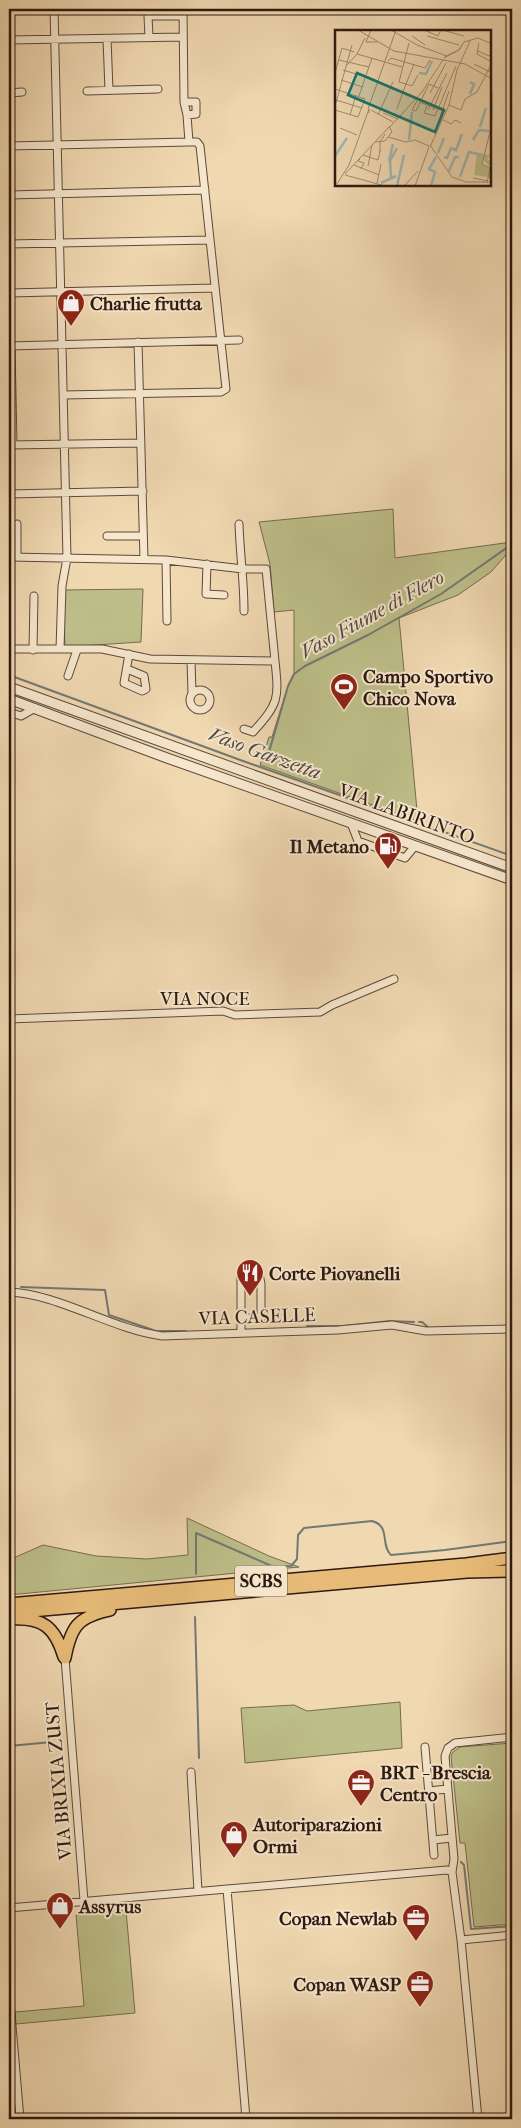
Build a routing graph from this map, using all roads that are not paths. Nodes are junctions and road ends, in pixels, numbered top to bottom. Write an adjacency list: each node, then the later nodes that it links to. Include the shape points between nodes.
1 (54, 9): 5 (street)
2 (183, 12): 3 (street); 4 (street, via 148,16)
3 (183, 37): 4 (street); 13 (street)
4 (149, 38): 6 (street)
5 (56, 39): 6 (street); 7 (street); 16 (street)
6 (107, 39): 9 (street)
7 (9, 40)
8 (158, 89): 9 (street)
9 (109, 90): 10 (street)
10 (87, 91)
11 (22, 92): 12 (street)
12 (9, 93)
13 (184, 102): 14 (street); 14 (street, via 196,102 196,114)
14 (187, 115): 15 (street)
15 (189, 142): 16 (street); 18 (street, via 199,143)
16 (58, 145): 17 (street); 19 (street)
17 (9, 146)
18 (205, 190): 19 (street); 21 (street)
19 (60, 194): 20 (street); 22 (street)
20 (9, 195)
21 (210, 240): 22 (street); 24 (street)
22 (60, 242): 23 (street); 25 (street)
23 (9, 244)
24 (215, 288): 25 (street); 27 (street)
25 (62, 292): 26 (street); 30 (street)
26 (9, 293)
27 (220, 340): 28 (street); 29 (street); 32 (street, via 226,389 221,392)
28 (239, 340)
29 (138, 342): 30 (street); 32 (street)
30 (63, 344): 31 (street); 33 (street)
31 (10, 346): 36 (street)
32 (141, 393): 33 (street); 34 (street)
33 (64, 395): 35 (street)
34 (141, 443): 35 (street); 37 (street)
35 (65, 444): 36 (street); 38 (street)
36 (11, 445)
37 (143, 491): 38 (street); 43 (street)
38 (66, 493): 39 (street); 46 (street)
39 (9, 494)
40 (17, 524): 45 (street)
41 (239, 524): 50 (street)
42 (107, 536): 43 (street)
43 (143, 536): 47 (street)
44 (9, 557): 45 (street)
45 (17, 557): 46 (street)
46 (67, 558): 47 (street); 57 (street, via 62,586)
47 (144, 559): 48 (street)
48 (166, 560): 49 (street); 54 (street)
49 (207, 564): 50 (street); 51 (street, via 206,594)
50 (243, 569): 53 (street); 61 (street, via 266,569)
51 (224, 595)
52 (34, 596): 56 (street)
53 (244, 611)
54 (167, 620)
55 (9, 649): 56 (street)
56 (33, 650): 57 (street)
57 (60, 650): 58 (street)
58 (77, 650): 59 (street, via 102,649); 63 (street)
59 (129, 654): 60 (street, via 150,659); 62 (street)
60 (191, 660): 61 (street); 65 (street)
61 (275, 661): 69 (street, via 276,702 253,732)
62 (127, 669)
63 (68, 676)
64 (9, 687): 72 (street, VIA LABIRINTO)
65 (192, 693)
66 (9, 699): 67 (street, VIA LABIRINTO)
67 (35, 708): 68 (street, via 21,716); 70 (street, VIA LABIRINTO)
68 (9, 712)
69 (244, 729)
70 (351, 823): 71 (street, VIA LABIRINTO); 71 (street, VIA LABIRINTO, via 358,841 405,858)
71 (415, 846): 73 (street, VIA LABIRINTO)
72 (479, 856): 73 (street); 74 (street, VIA LABIRINTO)
73 (474, 867): 75 (street, VIA LABIRINTO)
74 (512, 868)
75 (512, 880)
76 (394, 979): 77 (street, VIA NOCE, via 320,1012 235,1015 223,1011)
77 (9, 1018)
78 (9, 1292): 81 (street, VIA CASELLE, via 50,1300 151,1334)
79 (241, 1318): 79 (street, via 261,1318 261,1284 256,1277 241,1276); 81 (street)
80 (512, 1329): 81 (street, VIA CASELLE, via 426,1331 392,1325)
81 (241, 1332)
82 (512, 1558): 85 (highway, SCBS)
83 (512, 1571): 84 (highway, SCBS, via 467,1572)
84 (168, 1599): 86 (highway, SCBS); 88 (highway, via 85,1618 72,1632)
85 (9, 1604)
86 (9, 1613)
87 (9, 1619): 88 (highway, via 29,1619 48,1627 55,1634)
88 (64, 1658): 100 (street, VIA BRIXIA ZUST)
89 (512, 1737): 92 (street, via 451,1745 445,1756)
90 (425, 1748): 93 (street)
91 (191, 1772): 99 (street)
92 (447, 1789): 93 (street); 94 (street)
93 (429, 1791): 95 (street)
94 (452, 1838): 95 (street); 97 (street)
95 (433, 1840): 96 (street)
96 (434, 1855)
97 (452, 1872): 98 (street); 103 (street)
98 (227, 1889): 99 (street); 106 (street)
99 (198, 1891): 100 (street)
100 (84, 1901): 101 (street)
101 (9, 1908)
102 (512, 1934): 103 (street)
103 (461, 1940): 107 (street)
104 (9, 1991): 105 (street)
105 (20, 2119)
106 (246, 2119)
107 (478, 2119)

